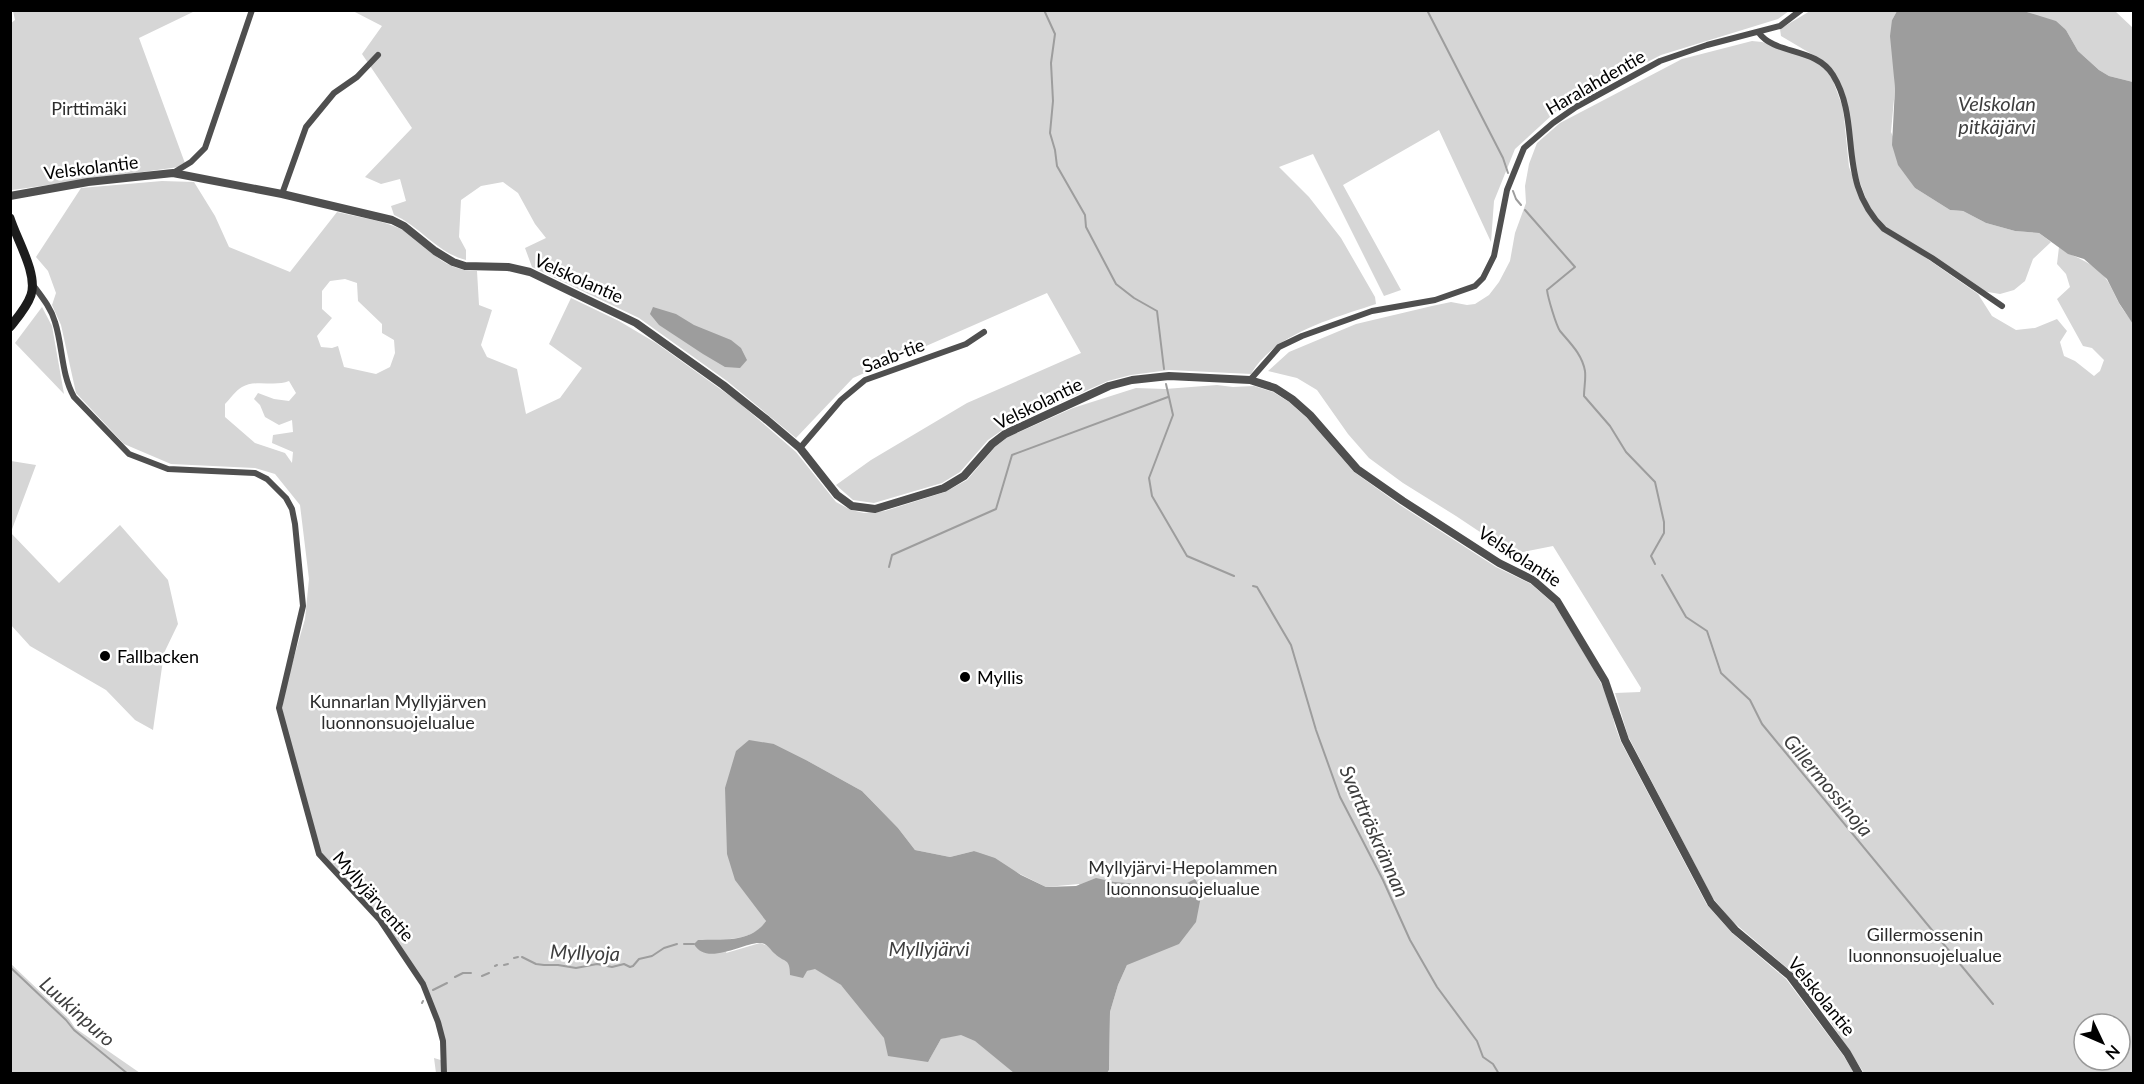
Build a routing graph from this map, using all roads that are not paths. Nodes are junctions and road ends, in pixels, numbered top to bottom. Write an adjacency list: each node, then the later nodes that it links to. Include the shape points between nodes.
1 (252, 10): 5 (street, via 205,148)
2 (1801, 10): 3 (street, Haralahdentie, via 1780,27)
3 (1758, 33): 10 (street, via 1764,40 1811,56 1834,76 1846,107 1854,175 1867,208 1878,223); 13 (street, Haralahdentie, via 1660,61 1576,107 1545,129 1524,148 1507,190 1494,256 1475,286 1435,300 1371,311 1302,336 1279,347)
4 (378, 56): 6 (street, via 334,93 306,127)
5 (173, 173): 6 (street, Velskolantie); 7 (street, Velskolantie)
6 (282, 194): 14 (street, Velskolantie, via 392,220 453,262 530,272 620,314 723,385)
7 (10, 196)
8 (10, 218): 9 (main road, via 30,267)
9 (33, 285): 11 (main road, via 28,303); 15 (street, Myllyjärventie, via 56,324 74,397 129,454 168,469 255,473 267,479 292,509 303,606 279,708 288,742 319,854 380,920 423,984 443,1041)
10 (2002, 306)
11 (10, 327)
12 (984, 332): 14 (street, Saab-tie, via 966,344 865,380 841,400)
13 (1250, 380): 14 (street, Velskolantie, via 1169,376 1109,386 1005,434 955,483 875,508 852,506 844,501); 16 (street, Velskolantie, via 1292,399 1357,469 1499,563 1538,584 1557,601 1605,681 1625,740 1711,903 1735,930 1790,976)
14 (800, 448)
15 (444, 1074)
16 (1859, 1074)

